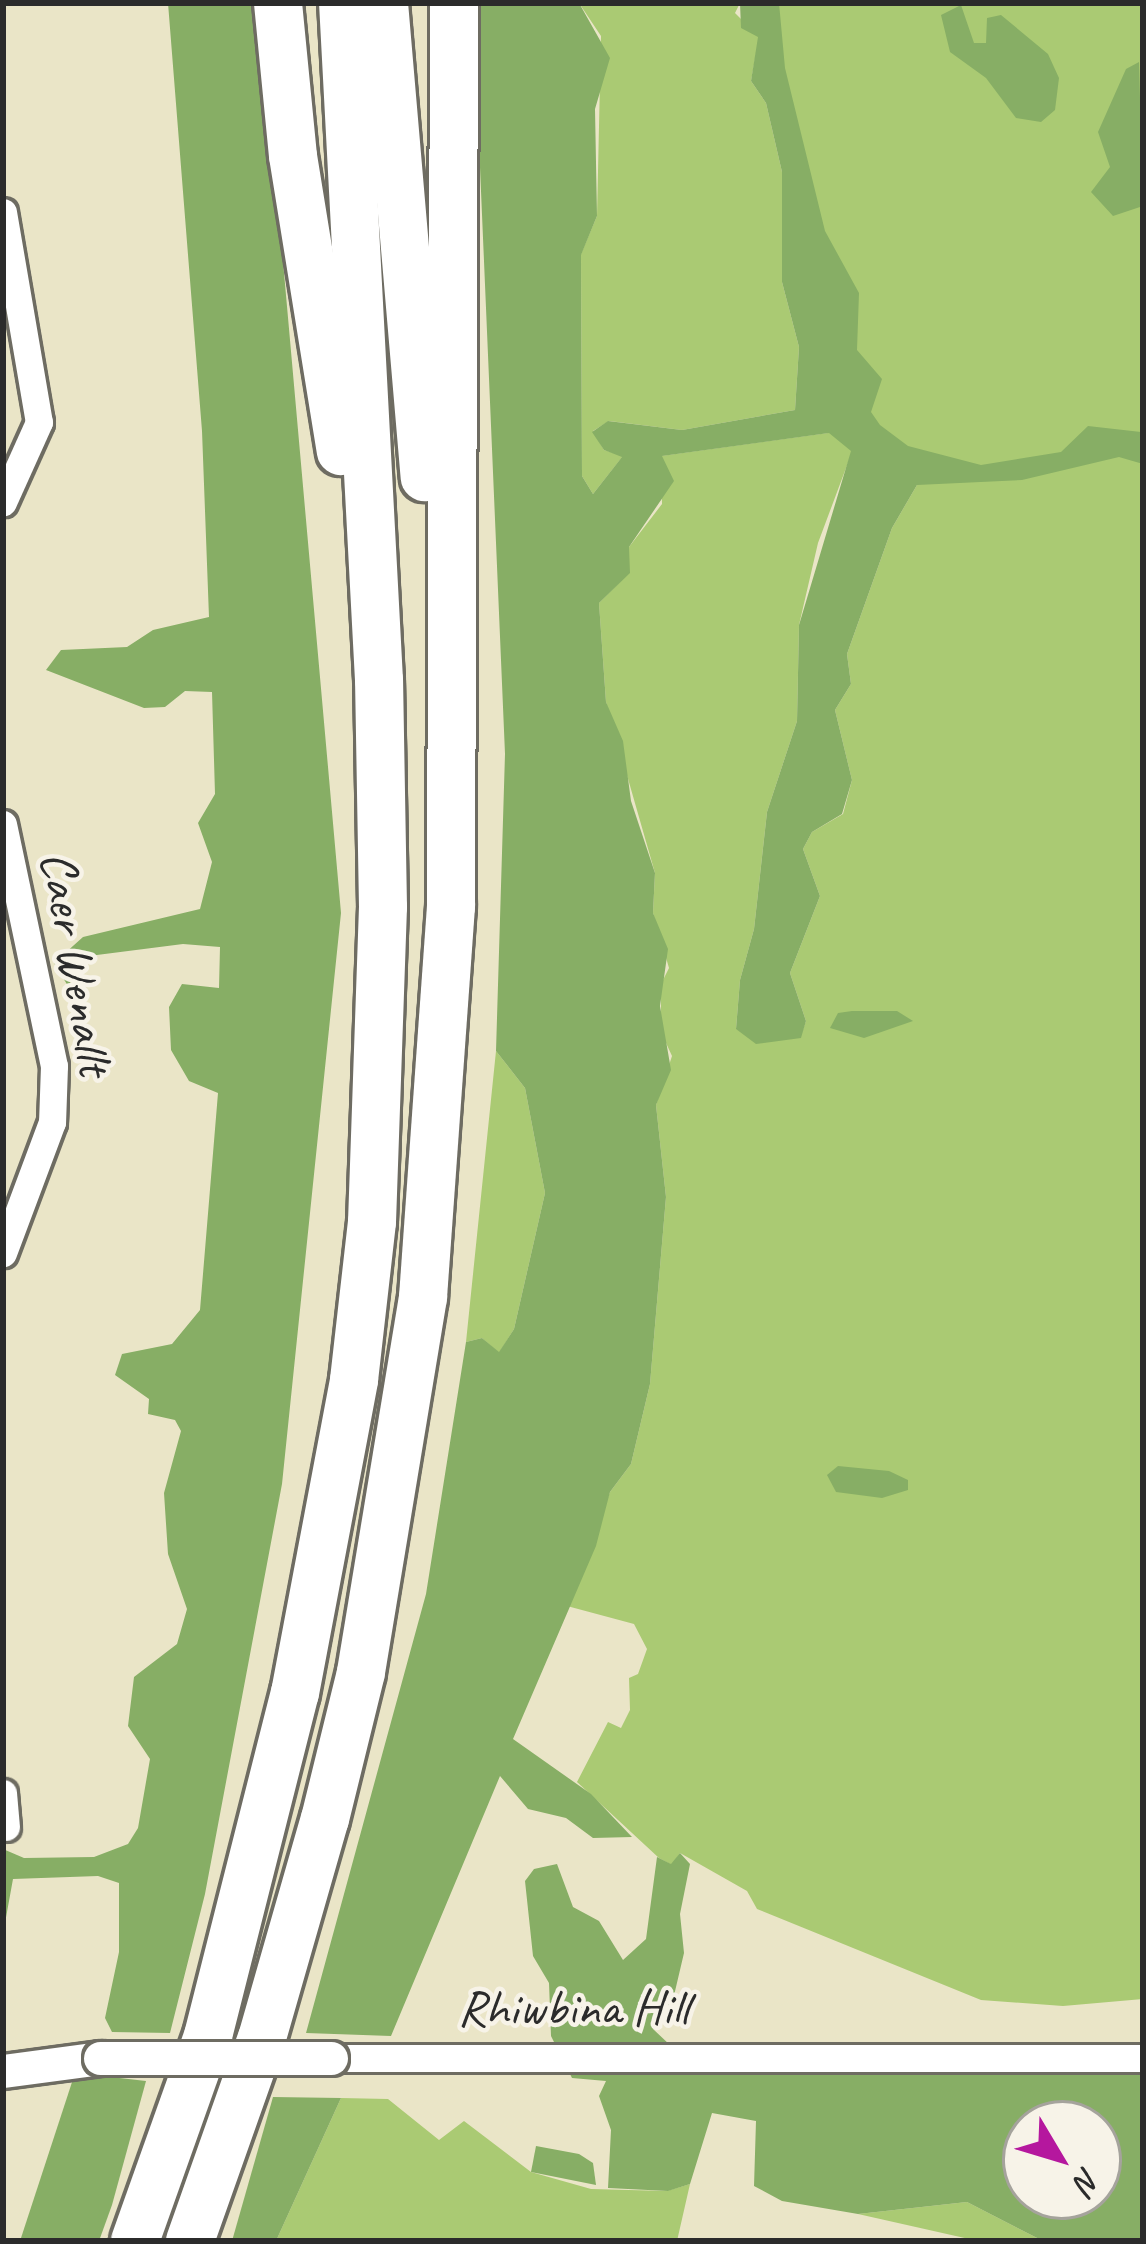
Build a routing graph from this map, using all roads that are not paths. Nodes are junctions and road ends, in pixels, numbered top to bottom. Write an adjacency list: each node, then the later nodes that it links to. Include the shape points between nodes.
1 (278, 3): 7 (highway, via 292,156)
2 (343, 3): 7 (highway)
3 (384, 3): 9 (highway, via 430,523)
4 (454, 3): 9 (highway)
5 (3, 212): 6 (street, via 39,422)
6 (3, 502)
7 (379, 680): 16 (highway, via 381,1058 354,1380 300,1672 253,1869 208,2036)
8 (3, 824): 10 (street, Caer Wenallt, via 54,1066 52,1122)
9 (451, 907): 17 (highway, via 423,1298 361,1672 262,2038)
10 (3, 1252)
11 (3, 1792): 12 (street)
12 (6, 1827)
13 (331, 2058): 14 (street, Rhiwbina Hill); 15 (street, Rhiwbina Hill, bridge, via 100,2058)
14 (1143, 2058)
15 (3, 2071)
16 (135, 2241)
17 (190, 2241)

